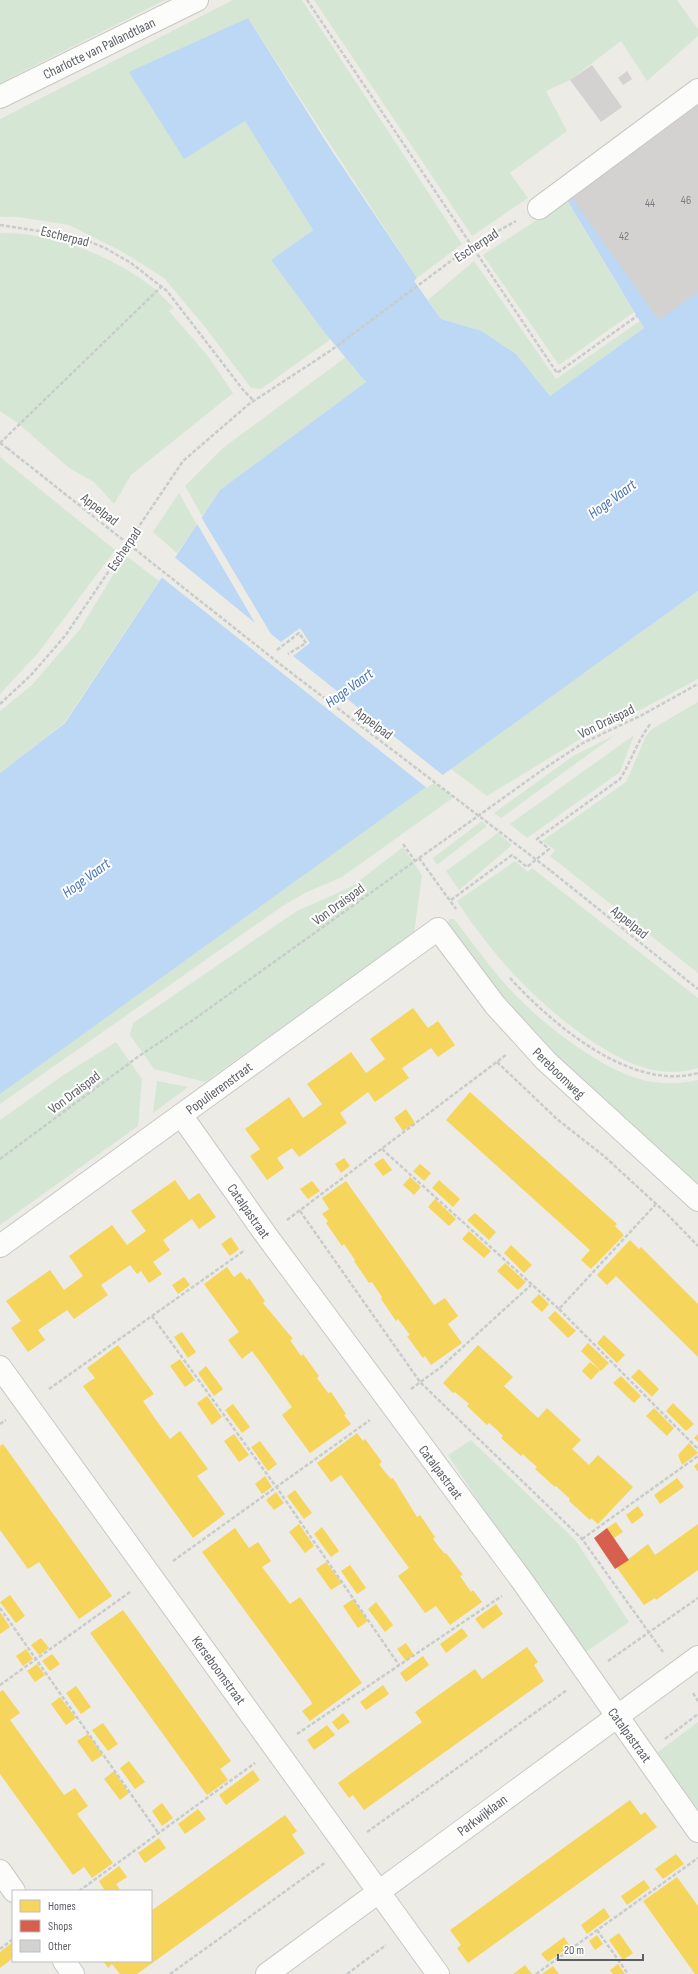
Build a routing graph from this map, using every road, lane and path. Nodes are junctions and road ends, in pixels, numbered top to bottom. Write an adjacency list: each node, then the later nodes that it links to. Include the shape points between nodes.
1 (197, 0): 4 (street, Charlotte van Pallandtlaan)
2 (307, 0): 7 (path)
3 (698, 90): 5 (street)
4 (0, 96)
5 (539, 208): 7 (path, Escherpad)
6 (0, 225): 8 (path, Escherpad, via 78,236 131,263)
7 (471, 246): 9 (path, via 556,373); 10 (path, Escherpad, via 330,351)
8 (161, 287): 10 (path, Escherpad); 11 (path)
9 (637, 316)
10 (254, 401): 15 (path, Escherpad, via 183,461 65,636 31,675)
11 (0, 443): 19 (path, Appelpad, bridge, via 285,668)
12 (277, 650): 13 (path, via 299,633 306,643)
13 (288, 654)
14 (698, 684): 18 (path, Von Draispad, via 642,715 583,743)
15 (0, 704)
16 (651, 723): 19 (path, via 640,738 620,779 537,839 549,849)
17 (403, 844): 20 (path)
18 (419, 858): 20 (path, Von Draispad); 21 (path)
19 (536, 860): 21 (path, via 527,867 512,856); 25 (path, Appelpad, bridge)
20 (415, 861): 30 (path, Von Draispad, via 139,1056)
21 (451, 900): 22 (path)
22 (460, 915)
23 (438, 929): 28 (street, Populierenstraat); 31 (street, Pereboomweg, via 495,1005 546,1061)
24 (507, 975): 27 (path, via 566,1030 623,1066 666,1077)
25 (698, 990)
26 (497, 1062): 32 (path, via 558,1120 604,1156)
27 (698, 1073)
28 (181, 1115): 34 (street, Populierenstraat); 41 (street, Catalpastraat)
29 (382, 1149): 36 (path)
30 (0, 1159)
31 (698, 1200)
32 (656, 1204): 35 (path); 37 (path)
33 (300, 1211): 40 (path)
34 (0, 1246)
35 (698, 1246)
36 (531, 1285): 37 (path); 40 (path, via 441,1367)
37 (559, 1309): 42 (path)
38 (152, 1316): 44 (path)
39 (0, 1367): 46 (street, Kerseboomstraat)
40 (420, 1382): 41 (path); 45 (path)
41 (390, 1405): 44 (path); 54 (street, Catalpastraat, via 523,1582)
42 (698, 1449)
43 (698, 1456): 45 (path)
44 (277, 1488): 46 (path); 52 (path)
45 (582, 1539): 49 (path)
46 (151, 1577): 51 (path); 60 (street, Kerseboomstraat)
47 (698, 1598): 49 (path)
48 (0, 1608): 51 (path)
49 (648, 1632): 53 (path); 54 (path)
50 (698, 1657): 53 (street, Parkwijklaan)
51 (37, 1659): 55 (path); 59 (path)
52 (399, 1665)
53 (677, 1672): 56 (path); 57 (street, Parkwijklaan)
54 (588, 1675): 57 (street, Catalpastraat); 60 (path)
55 (0, 1685)
56 (698, 1701)
57 (616, 1716): 58 (street, Catalpastraat); 64 (street, Parkwijklaan)
58 (698, 1831)
59 (159, 1834)
60 (348, 1846): 64 (street, Kerseboomstraat); 71 (path)
61 (698, 1858): 65 (path)
62 (0, 1871): 63 (street)
63 (13, 1890)
64 (380, 1891): 72 (street, Parkwijklaan); 74 (street, Kerseboomstraat)
65 (597, 1930): 75 (path); 76 (path)
66 (12, 1940): 68 (path)
67 (389, 1943): 73 (path)
68 (0, 1949)
69 (65, 1962): 70 (street)
70 (73, 1974)
71 (170, 1974)
72 (267, 1974)
73 (347, 1974)
74 (438, 1974)
75 (536, 1974)
76 (628, 1974)

